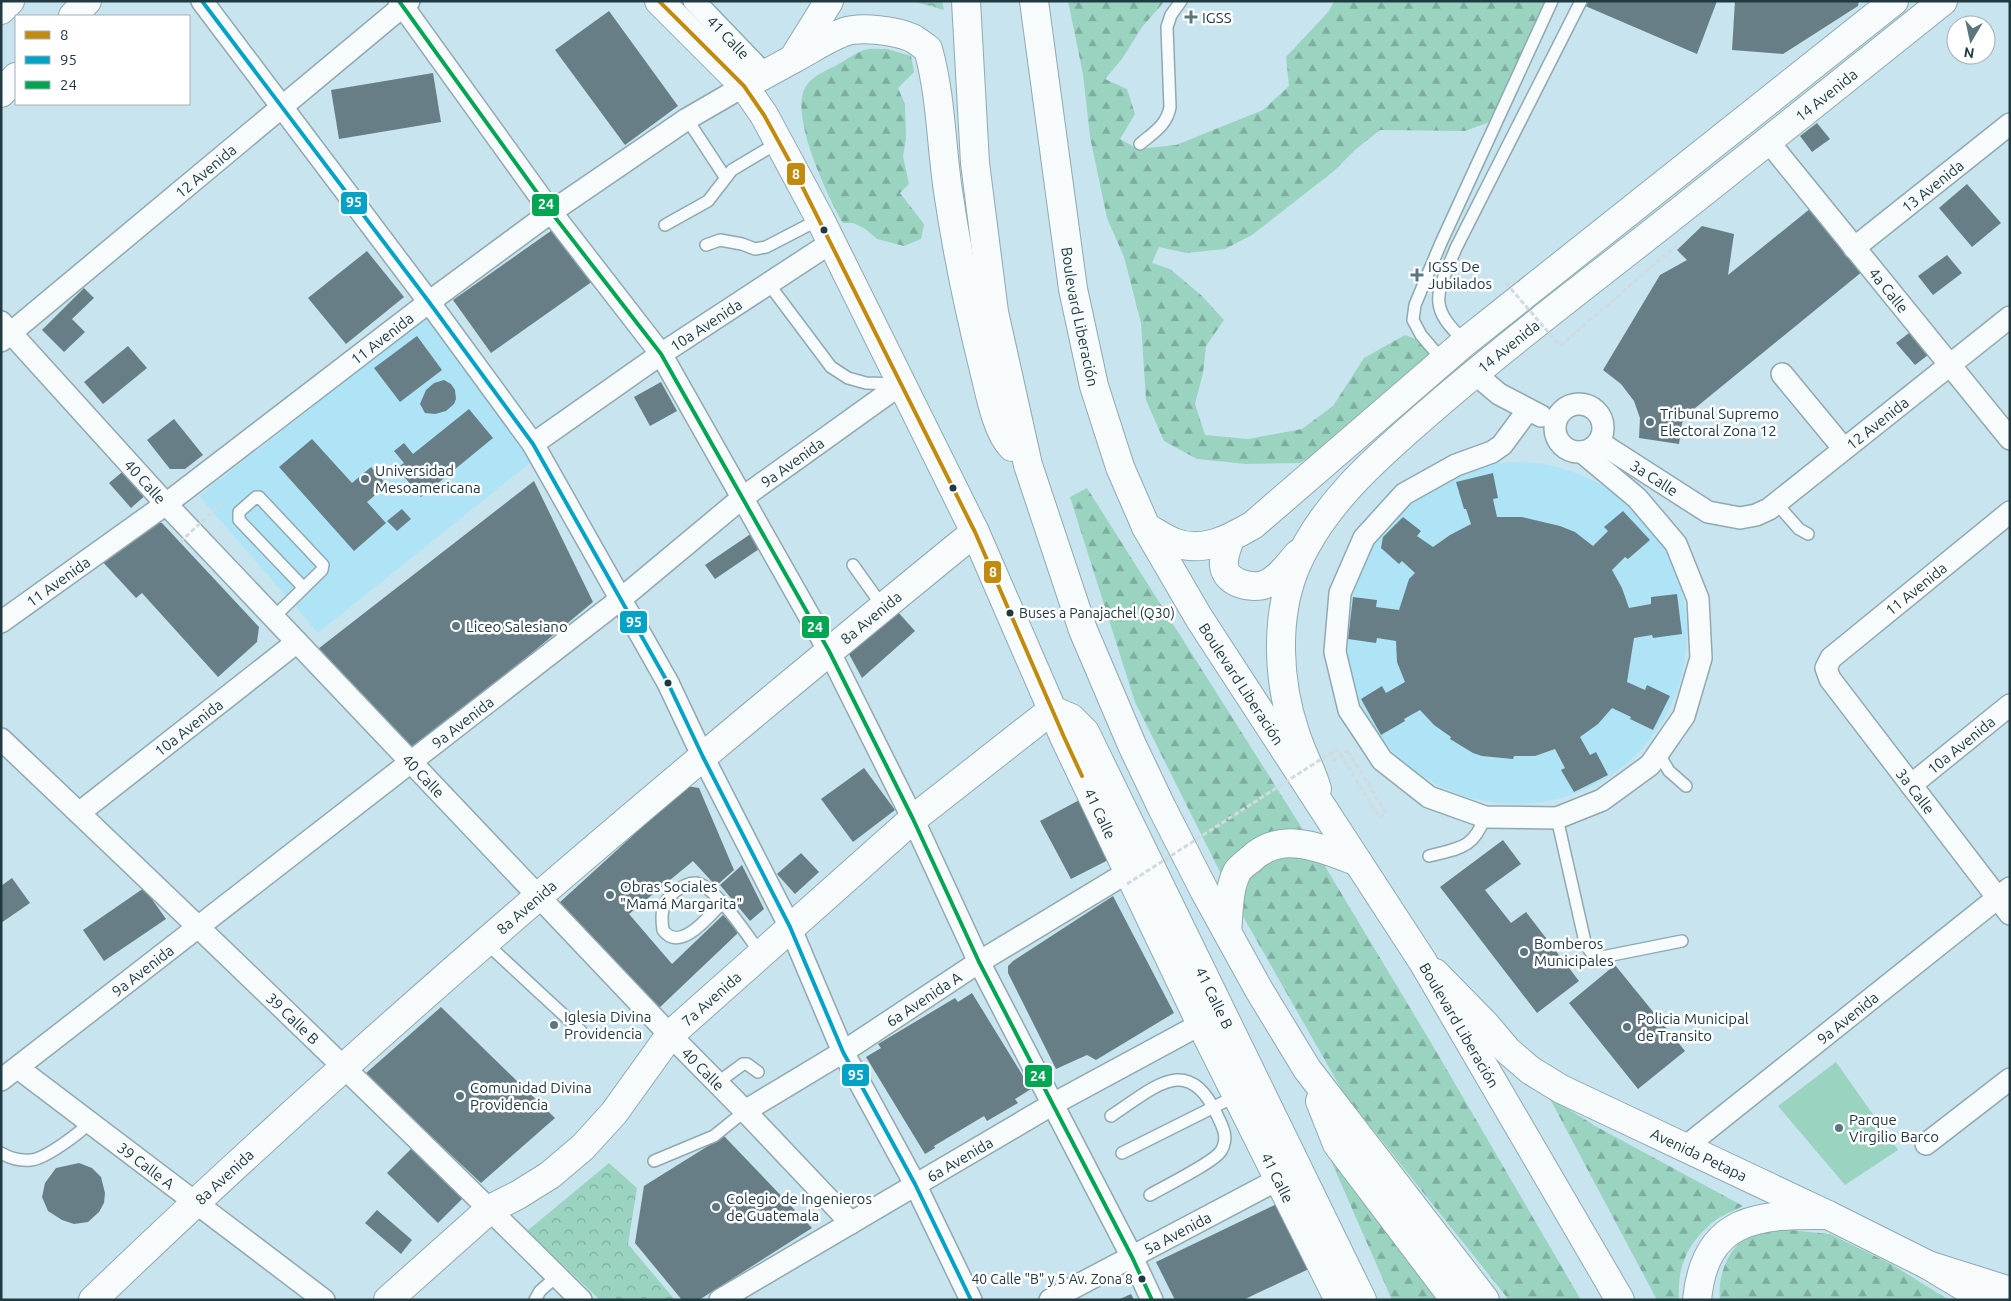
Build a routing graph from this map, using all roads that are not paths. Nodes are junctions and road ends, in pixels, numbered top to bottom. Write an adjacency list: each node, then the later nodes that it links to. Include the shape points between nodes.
1 (10, 1): 15 (main road)
2 (86, 1): 16 (main road)
3 (202, 1): 21 (street)
4 (659, 1): 19 (main road, 41 Calle)
5 (694, 1): 19 (street, 41 Calle)
6 (829, 1): 17 (main road)
7 (966, 1): 50 (main road, via 975,164 983,234 994,312)
8 (1034, 1): 58 (main road, Boulevard Liberación, via 1073,289 1094,386 1120,467)
9 (1181, 1): 26 (lane, via 1167,27 1169,116)
10 (1552, 1): 39 (lane, via 1415,305 1413,320)
11 (1581, 1): 37 (lane, via 1456,248 1440,287 1437,300 1440,313)
12 (1894, 1): 37 (main road, 14 Avenida)
13 (1943, 1): 24 (main road, 14 Avenida)
14 (404, 3): 21 (street, 12 Avenida); 28 (street)
15 (1, 10)
16 (74, 15)
17 (793, 59): 19 (main road, 11 Avenida); 50 (main road, 11 Avenida, via 846,31 893,32 913,38 928,49 934,69 949,200 976,341 991,400 1006,441)
18 (15, 78): 20 (main road)
19 (754, 80): 22 (street, 11 Avenida); 25 (main road, 41 Calle, via 764,115)
20 (1, 93)
21 (282, 107): 34 (street); 36 (street, 12 Avenida)
22 (688, 118): 27 (lane); 28 (street, 11 Avenida)
23 (2010, 124): 32 (street, 13 Avenida)
24 (1768, 141): 32 (street, 4a Calle); 41 (main road, 14 Avenida)
25 (779, 142): 27 (lane); 30 (main road, 41 Calle)
26 (1140, 144)
27 (725, 177): 29 (lane, via 708,201)
28 (551, 212): 34 (street, 11 Avenida); 38 (street)
29 (665, 225)
30 (826, 231): 31 (lane, via 755,249 720,240); 33 (street, 10a Avenida); 43 (main road, 41 Calle)
31 (706, 245)
32 (1854, 248): 40 (street, 4a Calle)
33 (768, 283): 38 (street, 10a Avenida); 43 (lane, via 831,367 848,378 866,383)
34 (429, 302): 47 (street); 55 (street, 11 Avenida)
35 (2010, 317): 40 (street, 12 Avenida)
36 (5, 332): 55 (street, 40 Calle)
37 (1465, 342): 39 (main road, 14 Avenida)
38 (661, 354): 47 (street, 10a Avenida); 52 (street)
39 (1443, 361): 61 (main road, 14 Avenida, via 1253,525)
40 (1950, 365): 46 (street, 4a Calle); 49 (street, 12 Avenida)
41 (1474, 373): 44 (street, via 1499,394); 62 (main road, 14 Avenida, via 1363,472 1328,512)
42 (1782, 374): 49 (street)
43 (901, 384): 52 (street, 9a Avenida); 59 (main road, 41 Calle)
44 (1528, 410): 45 (street); 82 (street, via 1502,445 1492,452 1456,465 1404,494 1364,538 1340,593 1335,652 1350,710 1367,737 1382,760 1429,797)
45 (1555, 423): 48 (street, via 1561,444 1574,452); 48 (street, via 1563,410 1578,404 1586,405 1599,414 1604,429)
46 (2010, 439)
47 (533, 444): 65 (street)
48 (1590, 447): 51 (street, 3a Calle); 53 (street)
49 (1844, 449): 54 (street, 12 Avenida)
50 (1028, 464): 93 (main road, via 1083,630 1132,745)
51 (1649, 475): 53 (street); 57 (street, 3a Calle, via 1708,512)
52 (742, 498): 65 (street, 9a Avenida); 70 (street)
53 (1637, 498): 75 (street, via 1676,544 1698,599 1700,658 1684,716)
54 (1776, 503): 57 (street, 12 Avenida, via 1756,515); 60 (lane, via 1799,529)
55 (166, 504): 67 (street, 40 Calle); 68 (street, 11 Avenida)
56 (2010, 512): 71 (street, 11 Avenida, via 1831,658)
57 (1740, 518)
58 (1146, 527): 61 (main road, 14 Avenida, via 1174,542 1190,546 1216,544); 80 (main road, Boulevard Liberación, via 1199,618)
59 (975, 532): 66 (main road, 8a Avenida); 73 (main road, 41 Calle)
60 (1808, 534)
61 (1230, 539): 62 (main road, via 1224,555 1224,568 1228,576 1238,583 1252,586 1265,584 1279,575)
62 (1308, 542): 80 (main road, 14 Avenida, via 1294,572 1284,614 1280,662 1294,732)
63 (853, 566): 66 (lane)
64 (303, 588): 64 (lane, via 322,570 323,565 256,497 239,512 239,520); 67 (lane)
65 (622, 598): 76 (street); 77 (street, 9a Avenida)
66 (883, 606): 70 (main road, 8a Avenida)
67 (274, 617): 69 (street, 40 Calle)
68 (1, 622)
69 (297, 642): 77 (street, 40 Calle); 81 (street, 10a Avenida)
70 (829, 651): 76 (main road, 8a Avenida); 84 (street)
71 (1826, 668): 78 (street, 3a Calle, via 1830,679)
72 (2010, 705): 78 (street, 10a Avenida)
73 (1052, 710): 84 (main road, 7a Avenida); 87 (main road, 41 Calle); 140 (main road, 41 Calle B, via 1071,718 1085,732)
74 (1, 739): 81 (street, 39 Calle B)
75 (1658, 753): 79 (lane, via 1669,771); 83 (street, via 1650,764 1602,800)
76 (703, 756): 88 (main road, 8a Avenida); 92 (street)
77 (411, 762): 88 (street, 40 Calle); 91 (street, 9a Avenida)
78 (1911, 785): 89 (street, 3a Calle)
79 (1686, 786)
80 (1321, 805): 86 (main road, Boulevard Liberación)
81 (79, 813): 91 (street, 39 Calle B)
82 (1485, 817): 83 (street); 85 (lane, via 1473,841)
83 (1557, 818): 94 (lane, via 1590,952 1602,958)
84 (913, 819): 92 (main road, 7a Avenida); 97 (street)
85 (1429, 856)
86 (1358, 862): 93 (main road, via 1309,844 1278,844 1256,854 1238,871 1230,896); 98 (main road, Boulevard Liberación)
87 (1127, 878): 97 (street, 6a Avenida A); 99 (main road, 41 Calle)
88 (539, 897): 95 (main road, 8a Avenida); 101 (street, 40 Calle)
89 (2006, 900): 115 (street, 9a Avenida)
90 (722, 903): 90 (lane, via 702,884 694,882 679,888 662,909 663,930 671,936 684,937); 96 (lane)
91 (198, 927): 103 (street, 39 Calle B); 106 (street, 9a Avenida)
92 (790, 927): 96 (main road, 7a Avenida); 102 (street)
93 (1227, 932): 104 (main road)
94 (1682, 941)
95 (486, 943): 100 (lane); 103 (main road, 8a Avenida)
96 (760, 954): 101 (main road, 7a Avenida)
97 (979, 962): 102 (street, 6a Avenida A); 110 (street)
98 (1423, 962): 115 (main road, Avenida Petapa, via 1530,1070 1561,1089); 143 (main road, Boulevard Liberación)
99 (1201, 1024): 109 (main road, 41 Calle); 110 (street, 6a Avenida)
100 (581, 1031)
101 (670, 1035): 108 (street, 40 Calle); 123 (main road, 7a Avenida, via 614,1113 583,1147 550,1175)
102 (843, 1052): 111 (street, 6a Avenida A); 120 (street)
103 (344, 1068): 122 (main road, 8a Avenida); 123 (street, 39 Calle B)
104 (1307, 1069): 141 (main road, via 1337,1144); 142 (main road)
105 (758, 1072): 108 (lane, via 743,1064)
106 (9, 1074): 113 (street, 39 Calle A)
107 (2010, 1080): 114 (street)
108 (717, 1083): 111 (street, 40 Calle)
109 (1225, 1101): 112 (lane, via 1188,1080 1176,1080 1161,1084); 117 (lane); 119 (main road, 41 Calle); 121 (lane, via 1226,1133 1220,1152)
110 (1053, 1104): 120 (street, 6a Avenida); 126 (street)
111 (745, 1111): 118 (lane, via 714,1136); 125 (street, 40 Calle)
112 (1112, 1116)
113 (90, 1122): 116 (lane, via 78,1134 34,1160 20,1160); 122 (street, 39 Calle A)
114 (1926, 1144)
115 (1684, 1148): 124 (main road, Avenida Petapa)
116 (1, 1153)
117 (1122, 1153)
118 (654, 1160)
119 (1277, 1180): 126 (street, 5a Avenida); 139 (main road, 41 Calle)
120 (915, 1184): 125 (street, 6a Avenida); 136 (street)
121 (1150, 1195)
122 (195, 1202): 130 (main road, 8a Avenida); 131 (street, 39 Calle A)
123 (490, 1210): 128 (street, 39 Calle B); 132 (main road, 7a Avenida)
124 (1828, 1215): 127 (main road, Avenida Petapa); 144 (main road, via 1761,1218 1731,1230 1706,1258)
125 (851, 1223): 135 (street, 6a Avenida)
126 (1132, 1257): 137 (street, 5a Avenida); 138 (street)
127 (1928, 1265): 129 (main road, Avenida Petapa); 145 (main road)
128 (557, 1276): 133 (lane, via 540,1290); 134 (street, 39 Calle B)
129 (2010, 1291)
130 (93, 1300)
131 (324, 1300)
132 (388, 1300)
133 (535, 1300)
134 (580, 1300)
135 (720, 1300)
136 (970, 1300)
137 (1050, 1300)
138 (1152, 1300)
139 (1338, 1300)
140 (1362, 1300)
141 (1456, 1300)
142 (1485, 1300)
143 (1620, 1300)
144 (1697, 1300)
145 (1986, 1300)

